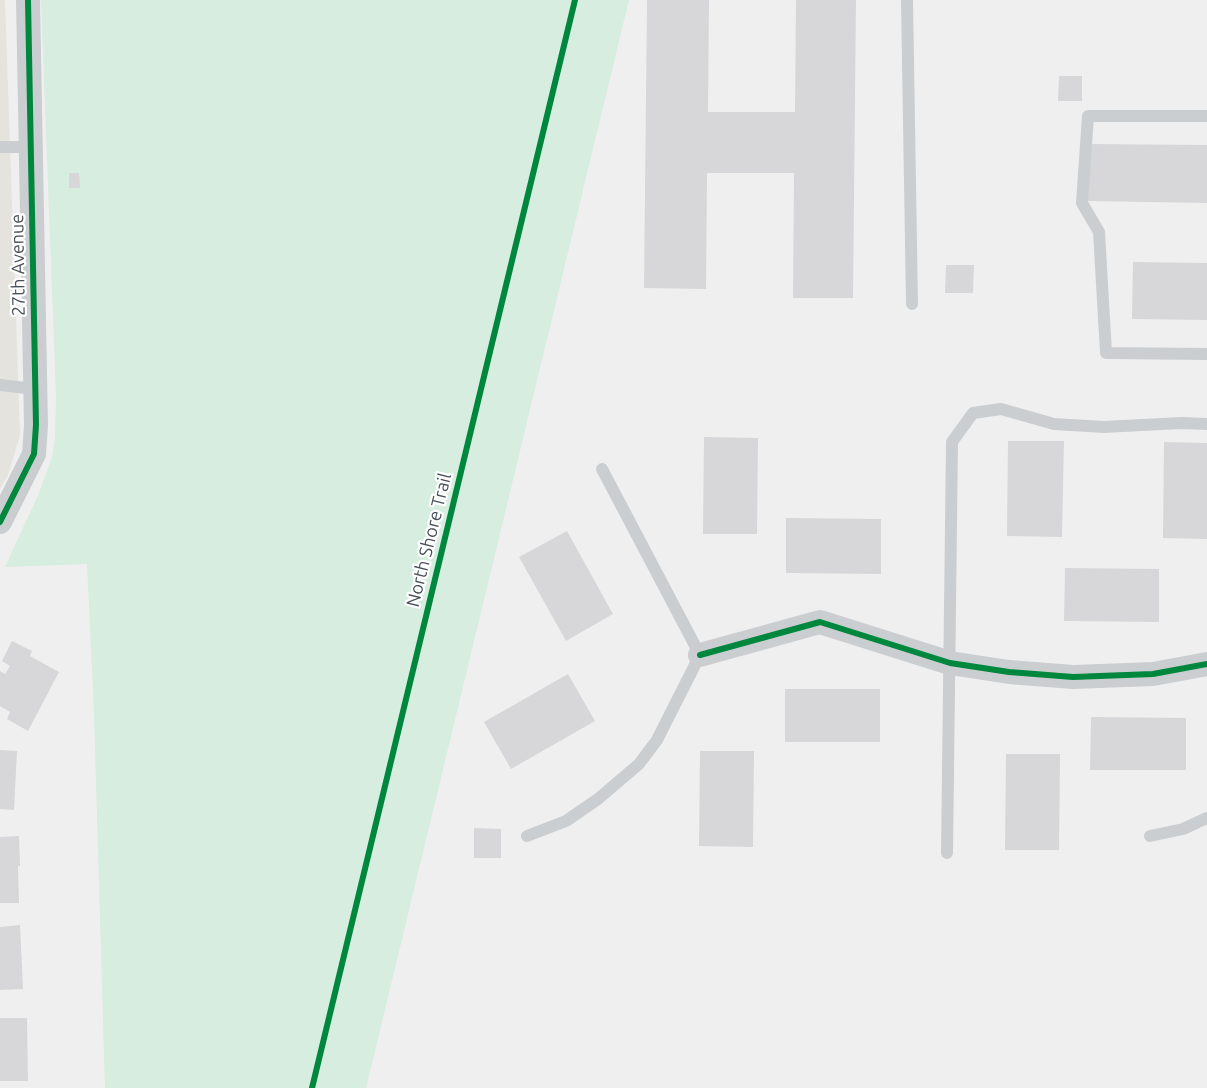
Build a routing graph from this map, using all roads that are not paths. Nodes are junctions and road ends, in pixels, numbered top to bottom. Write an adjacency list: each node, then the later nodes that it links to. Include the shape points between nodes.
1 (28, 0): 5 (street, 27th Avenue)
2 (907, 0): 6 (lane)
3 (1207, 116): 7 (lane, via 1088,116 1082,203 1099,232 1106,353)
4 (0, 147): 5 (lane)
5 (31, 147): 9 (street, 27th Avenue)
6 (912, 304)
7 (1207, 354)
8 (0, 385): 9 (lane)
9 (35, 388): 12 (street, 27th Avenue, via 34,454)
10 (1207, 424): 14 (lane, via 1104,427 1054,424 1001,409 973,413 952,442)
11 (602, 469): 13 (lane)
12 (0, 522)
13 (700, 655): 14 (street, via 820,622); 17 (lane, via 657,740 639,764 566,821)
14 (950, 663): 15 (street, via 1073,677 1153,674); 19 (lane)
15 (1207, 664)
16 (1207, 818): 18 (lane, via 1183,829)
17 (527, 836)
18 (1150, 836)
19 (947, 853)

